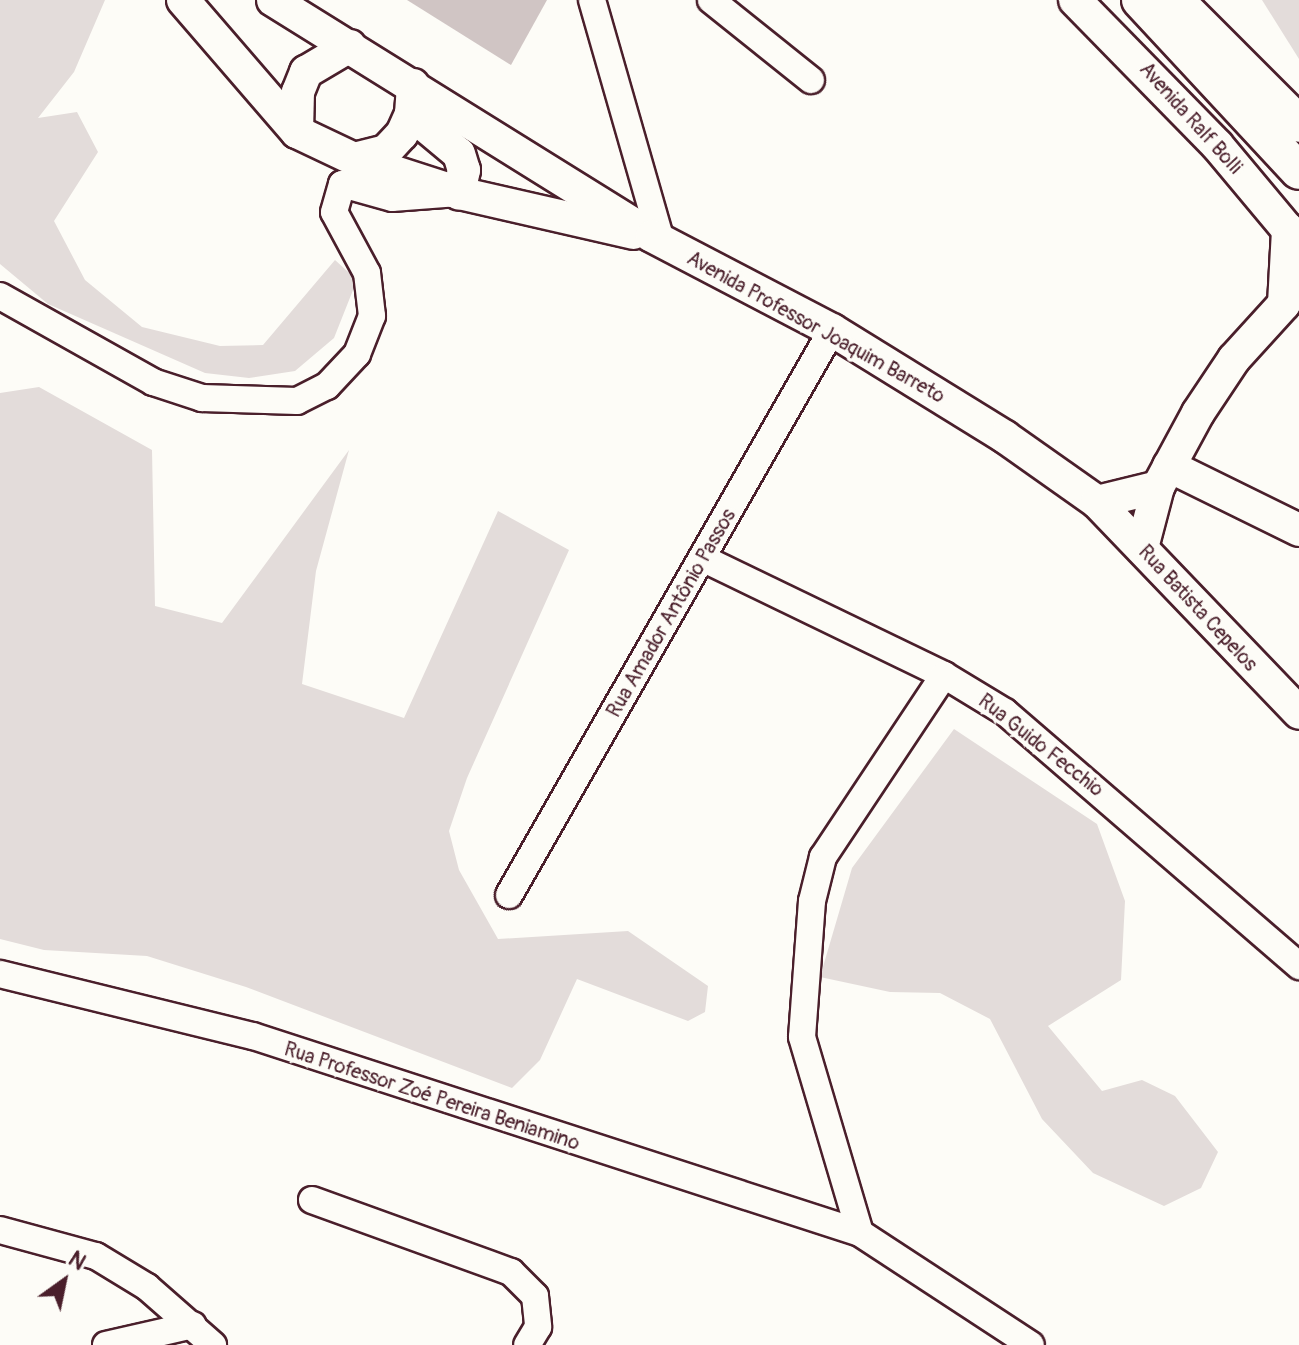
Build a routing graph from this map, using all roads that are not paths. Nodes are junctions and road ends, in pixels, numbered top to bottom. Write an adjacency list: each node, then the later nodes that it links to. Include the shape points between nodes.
1 (183, 0): 12 (main road, Avenida Professor Joaquim Barreto)
2 (273, 0): 8 (main road, Avenida Professor Joaquim Barreto)
3 (592, 0): 17 (street)
4 (711, 0): 9 (street)
5 (1075, 0): 16 (main road, Avenida Ralf Bolli, via 1208,135)
6 (1140, 0): 14 (highway)
7 (1175, 0): 11 (highway)
8 (350, 46): 10 (main road, Avenida Professor Joaquim Barreto); 12 (main road, via 323,56 306,72 298,92)
9 (811, 80)
10 (412, 100): 13 (main road, via 386,151); 15 (main road, via 459,154 464,170); 17 (main road, Avenida Professor Joaquim Barreto)
11 (1299, 124)
12 (297, 132): 13 (main road, Avenida Professor Joaquim Barreto)
13 (354, 159): 15 (main road, Avenida Professor Joaquim Barreto)
14 (1299, 171)
15 (459, 193): 17 (main road, Avenida Professor Joaquim Barreto); 18 (street, via 392,198 342,184 334,212 367,273 372,316 357,354 327,386 297,401 202,398 153,382)
16 (1294, 236): 19 (main road)
17 (657, 239): 20 (main road, Avenida Professor Joaquim Barreto)
18 (0, 296)
19 (1291, 303): 21 (main road, via 1234,359)
20 (832, 330): 22 (main road, Avenida Professor Joaquim Barreto, via 920,381); 25 (street, Rua Amador Antônio Passos)
21 (1164, 476): 22 (main road); 23 (main road); 24 (main road)
22 (1097, 502): 24 (main road, Rua Batista Cepelos)
23 (1299, 530)
24 (1142, 548): 27 (main road, Rua Batista Cepelos)
25 (702, 558): 26 (street, Rua Guido Fecchio); 28 (street, Rua Amador Antônio Passos)
26 (944, 675): 29 (street, Rua Guido Fecchio, via 1005,712 1086,777); 33 (street, via 844,820 823,857 812,901 802,1037)
27 (1299, 713)
28 (509, 895)
29 (1299, 966)
30 (0, 974): 33 (street, Rua Professor Zoé Pereira Beniamino, via 253,1036)
31 (312, 1200): 37 (street, via 511,1272 535,1296 538,1327)
32 (0, 1230): 34 (street, via 96,1256)
33 (860, 1233): 38 (street, Rua Professor Zoé Pereira Beniamino)
34 (193, 1325): 35 (street); 36 (street)
35 (106, 1345)
36 (213, 1345)
37 (527, 1345)
38 (1031, 1345)

